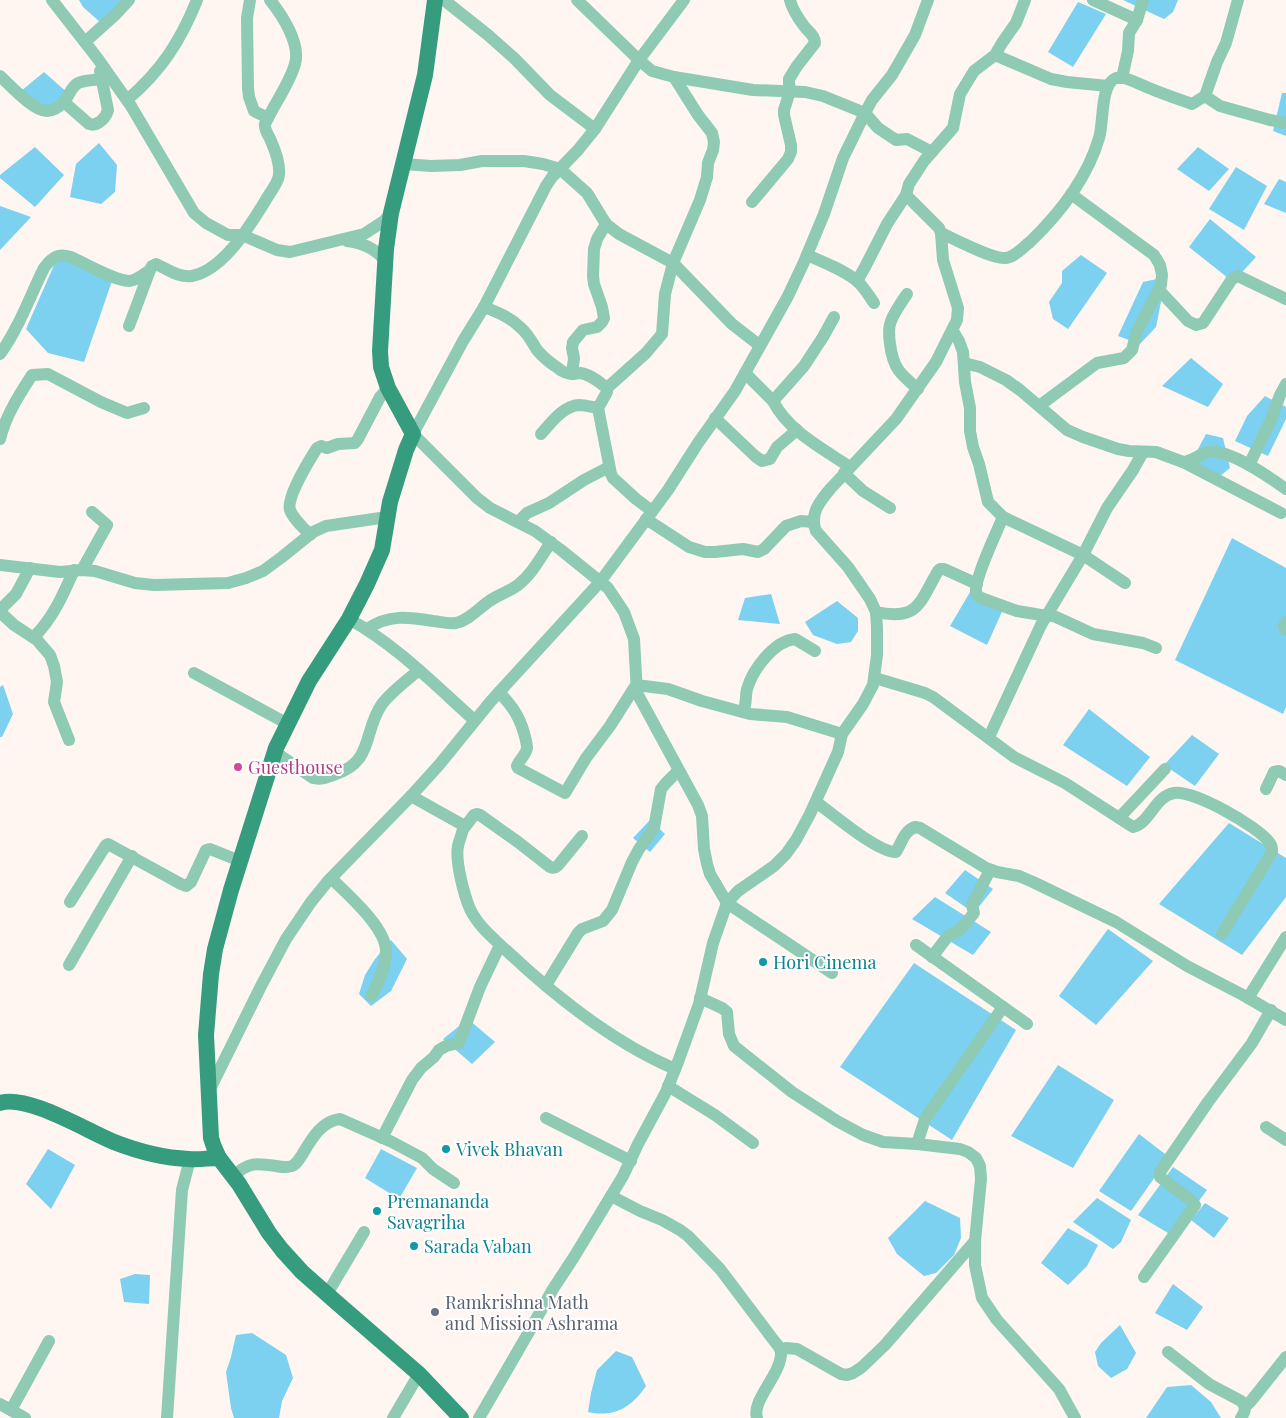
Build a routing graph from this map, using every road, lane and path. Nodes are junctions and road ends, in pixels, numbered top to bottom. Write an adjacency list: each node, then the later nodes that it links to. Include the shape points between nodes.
1 (52, 0): 17 (street)
2 (129, 0): 17 (street)
3 (197, 0): 28 (street, via 169,56 142,88)
4 (250, 0): 31 (street, via 247,26 249,97 254,111)
5 (270, 0): 31 (street, via 291,32 296,63)
6 (435, 0): 35 (main road, via 425,75)
7 (444, 0): 33 (street, via 514,58 550,95)
8 (577, 0): 20 (street)
9 (684, 0): 20 (street)
10 (790, 0): 26 (street, via 815,41 791,75)
11 (928, 0): 30 (street, via 915,35)
12 (1025, 0): 18 (street, via 1016,23)
13 (1093, 0): 16 (street)
14 (1144, 0): 16 (street)
15 (1238, 0): 27 (street, via 1226,43)
16 (1137, 20): 23 (street, via 1129,34)
17 (84, 42): 19 (street)
18 (995, 55): 25 (street, via 1051,79); 34 (street, via 974,71 960,94 953,128)
19 (98, 59): 24 (street); 28 (street)
20 (639, 60): 22 (street, via 652,71); 33 (street)
21 (0, 76): 29 (street, via 40,109 52,110)
22 (674, 77): 26 (street, via 753,90); 47 (street, via 712,133 714,142 705,186)
23 (1122, 78): 25 (street, via 1116,78); 27 (street, via 1192,104)
24 (102, 79): 29 (street, via 79,82); 29 (street, via 108,110 97,124 89,124)
25 (1108, 86): 37 (street, via 1099,140 1091,161)
26 (790, 91): 30 (street, via 823,96); 39 (street, via 784,115 791,152)
27 (1205, 96): 32 (street, via 1220,106)
28 (127, 100): 43 (street, via 194,213 228,235)
29 (64, 102)
30 (865, 113): 34 (street, via 878,128 896,140 907,139); 45 (street, via 843,158)
31 (268, 118): 43 (street, via 265,129 279,175)
32 (1286, 123)
33 (595, 129): 36 (street)
34 (932, 152): 38 (street, via 909,184)
35 (404, 164): 36 (street, via 431,166 524,161); 40 (main road)
36 (560, 169): 41 (street, via 587,192); 54 (street, via 546,186)
37 (1071, 194): 42 (street, via 1037,235 1007,258 984,252); 50 (street, via 1154,255 1162,275)
38 (906, 196): 42 (street); 49 (street)
39 (752, 202)
40 (391, 213): 44 (street, via 364,234); 46 (main road)
41 (606, 224): 47 (street); 62 (street, via 594,249 593,276 604,318 597,327 583,330 574,342)
42 (941, 233): 57 (street, via 943,260 958,308)
43 (242, 235): 44 (street, via 290,252); 48 (street, via 224,257 196,274 181,275 156,264)
44 (342, 240): 46 (street, via 366,244)
45 (807, 255): 49 (street); 58 (street)
46 (385, 260): 64 (main road, via 380,351)
47 (673, 263): 58 (street, via 732,324); 65 (street, via 664,294 662,334)
48 (150, 270): 56 (street); 59 (street, via 129,281 71,257 56,256 44,268)
49 (857, 280): 53 (street)
50 (1159, 290): 52 (street, via 1188,321 1196,324 1203,322 1232,279 1238,276); 68 (street, via 1128,355 1097,363)
51 (907, 294): 66 (street, via 891,321 890,340 894,363)
52 (1286, 299)
53 (874, 303)
54 (484, 307): 62 (street, via 505,315 528,335 546,359 563,372); 73 (street)
55 (834, 317): 67 (street, via 804,366)
56 (129, 326)
57 (952, 331): 60 (street, via 959,341); 66 (street)
58 (760, 345): 61 (street)
59 (0, 354)
60 (964, 363): 68 (street, via 1006,380); 87 (street, via 973,447 988,502)
61 (745, 373): 67 (street); 71 (street)
62 (572, 374): 65 (street, via 587,375)
63 (1286, 384): 78 (street)
64 (388, 388): 73 (main road); 90 (street, via 355,443 317,448 298,483 288,504)
65 (607, 388): 70 (street)
66 (918, 389): 80 (street, via 896,419)
67 (773, 400): 72 (street)
68 (1039, 406): 76 (street, via 1067,430 1118,449)
69 (144, 408): 75 (street, via 127,413 48,374 32,375 8,415)
70 (598, 408): 74 (street, via 572,407 559,415); 79 (street)
71 (715, 418): 72 (street, via 762,461 770,459 777,447); 85 (street)
72 (797, 430): 80 (street)
73 (413, 434): 86 (main road); 88 (street, via 477,498)
74 (541, 434)
75 (0, 439)
76 (1144, 452): 77 (street); 92 (street, via 1099,522)
77 (1183, 462): 78 (street, via 1210,452); 84 (street)
78 (1249, 464): 81 (street)
79 (609, 467): 85 (street, via 613,478); 88 (street, via 528,513)
80 (847, 470): 82 (street, via 863,491); 89 (street, via 815,510)
81 (1286, 489)
82 (890, 508)
83 (92, 512): 95 (street, via 107,525)
84 (1282, 513)
85 (649, 515): 89 (street, via 689,547 705,552 743,549 758,552 786,526 801,521); 96 (street)
86 (387, 517): 90 (street, via 326,526); 102 (main road, via 382,550)
87 (1003, 517): 92 (street); 98 (street)
88 (518, 522): 91 (street)
89 (814, 522): 100 (street, via 816,531 862,586)
90 (310, 535): 95 (street, via 263,571 228,583 154,586 95,570)
91 (551, 542): 96 (street); 104 (street, via 518,586 490,600 462,621 446,623 390,618)
92 (1083, 555): 97 (street); 101 (street)
93 (0, 566): 94 (street)
94 (30, 568): 95 (street, via 60,572); 99 (street, via 16,594)
95 (78, 570): 106 (street, via 54,612)
96 (600, 582): 112 (street, via 614,595 630,626 634,639); 113 (street)
97 (1125, 582)
98 (977, 584): 100 (street, via 940,569 917,607 910,612 889,615); 101 (street, via 976,592 981,598 1017,610)
99 (0, 611): 106 (street, via 14,626)
100 (876, 612): 111 (street)
101 (1048, 615): 107 (street, via 1093,634); 118 (street)
102 (349, 619): 104 (street); 116 (main road, via 309,681)
103 (1286, 622): 105 (street)
104 (367, 629): 109 (street)
105 (1286, 630)
106 (34, 637): 119 (street, via 50,655 54,666 57,682 54,702)
107 (1156, 648)
108 (815, 651): 114 (street, via 795,638 771,652 748,687)
109 (419, 670): 115 (street); 120 (street, via 382,704 364,751 348,769 324,778 313,778)
110 (194, 673): 116 (street)
111 (875, 678): 117 (street, via 867,698); 118 (street, via 933,697)
112 (636, 685): 113 (street, via 565,793 518,768 527,748 522,726 517,714); 114 (street, via 668,689); 122 (street, via 637,693)
113 (499, 692): 115 (street)
114 (743, 712): 117 (street, via 787,718)
115 (474, 720): 125 (street)
116 (288, 724): 120 (main road)
117 (842, 734): 126 (street, via 838,752)
118 (989, 737): 127 (street, via 1014,757 1065,783)
119 (69, 740)
120 (275, 752): 131 (main road)
121 (1166, 768): 127 (street)
122 (678, 771): 135 (street, via 698,805 707,864); 143 (street, via 661,789 654,828 632,862 612,910 603,921 578,933)
123 (1286, 775): 124 (street, via 1274,772)
124 (1266, 789)
125 (411, 796): 128 (street, via 459,822); 133 (street)
126 (816, 802): 132 (street, via 883,849 896,852 905,834 915,826); 135 (street, via 786,854)
127 (1119, 818): 136 (street, via 1136,827 1166,797 1173,793 1186,794 1215,806 1259,832 1268,841 1272,852)
128 (464, 828): 129 (street, via 474,814 480,815 553,868 560,864); 138 (street, via 457,857 467,899 479,922)
129 (582, 836)
130 (132, 856): 131 (street, via 186,886 206,850); 134 (street, via 106,845); 141 (street)
131 (240, 861): 153 (main road, via 211,974 206,1034)
132 (990, 870): 140 (street, via 972,904 974,913 961,930 948,936); 146 (street, via 1019,876 1082,905)
133 (331, 878): 144 (street, via 368,915 385,946 382,975); 153 (street, via 286,938)
134 (70, 902)
135 (727, 903): 142 (street); 145 (street, via 713,943)
136 (1222, 934)
137 (1286, 937): 146 (street)
138 (500, 945): 143 (street); 157 (street, via 459,1043 439,1050 421,1068)
139 (916, 945): 140 (street)
140 (932, 957): 147 (street)
141 (70, 965)
142 (832, 974)
143 (546, 985): 151 (street, via 607,1032)
144 (371, 996)
145 (700, 998): 151 (street); 160 (street, via 727,1012 734,1046 817,1110 863,1135 884,1142)
146 (1248, 998): 148 (street)
147 (1002, 1007): 150 (street); 160 (street, via 925,1119)
148 (1271, 1010): 149 (street); 169 (street, via 1252,1043 1160,1172 1160,1177 1195,1204)
149 (1286, 1020)
150 (1027, 1024)
151 (675, 1069): 152 (street)
152 (668, 1086): 159 (street, via 716,1115); 163 (street)
153 (209, 1092): 161 (main road, via 211,1138)
154 (0, 1103): 162 (main road, via 14,1101 115,1142)
155 (546, 1118): 163 (street)
156 (1266, 1127): 158 (street)
157 (382, 1138): 164 (street, via 340,1119 334,1120 317,1132 291,1166 252,1164); 165 (street, via 422,1158)
158 (1286, 1140)
159 (753, 1144)
160 (918, 1144): 168 (street, via 960,1149 976,1158 981,1180)
161 (220, 1158): 162 (main road); 164 (main road)
162 (190, 1159): 180 (street, via 182,1190)
163 (631, 1161): 166 (street)
164 (233, 1176): 170 (main road, via 282,1250)
165 (454, 1183)
166 (611, 1196): 172 (street, via 688,1236 720,1269); 183 (street, via 552,1289)
167 (364, 1232): 170 (street)
168 (975, 1241): 172 (street, via 885,1345 853,1373 841,1374 797,1348); 185 (street, via 974,1265 982,1298 997,1320 1059,1389)
169 (1144, 1277)
170 (327, 1294): 175 (main road)
171 (49, 1341): 177 (street)
172 (781, 1350): 178 (street)
173 (1168, 1352): 176 (street, via 1209,1384)
174 (1286, 1357): 176 (street, via 1251,1401)
175 (419, 1374): 181 (street); 182 (main road)
176 (1244, 1404): 186 (street)
177 (5, 1407): 179 (street)
178 (757, 1413): 184 (street)
179 (25, 1418)
180 (167, 1418)
181 (393, 1418)
182 (461, 1418)
183 (478, 1418)
184 (748, 1418)
185 (1075, 1418)
186 (1241, 1418)

